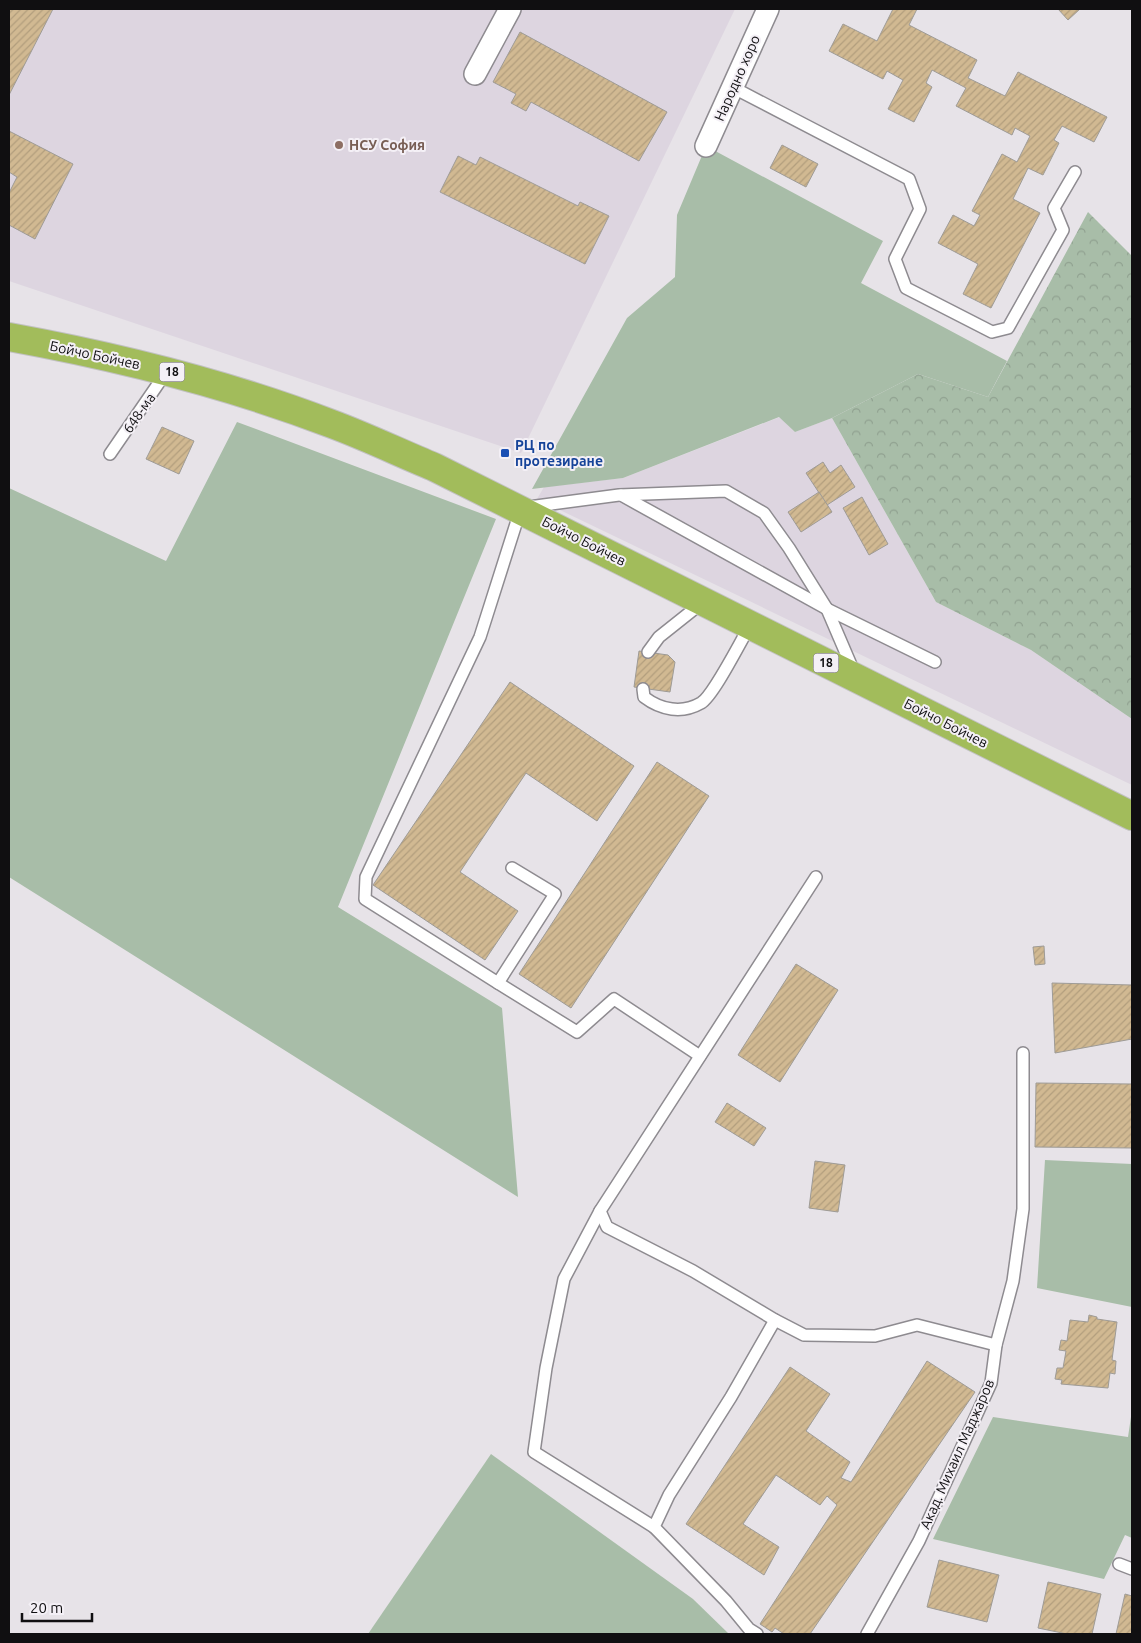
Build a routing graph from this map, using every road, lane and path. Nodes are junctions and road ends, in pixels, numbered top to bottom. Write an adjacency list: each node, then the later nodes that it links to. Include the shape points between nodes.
1 (510, 9): 3 (street)
2 (768, 9): 4 (street, Народно хоро)
3 (475, 74)
4 (734, 88): 5 (street, Народно хоро); 6 (lane, via 909,179 920,210 895,259 906,288 992,332 1008,328 1063,230 1054,208)
5 (706, 146)
6 (1074, 172)
7 (9, 337): 8 (highway, Бойчо Бойчев / 18)
8 (167, 371): 9 (lane, 648-ма); 11 (highway, Бойчо Бойчев / 18, via 332,424)
9 (110, 454)
10 (619, 494): 11 (lane); 13 (lane); 13 (lane, via 726,491 764,512)
11 (521, 508): 12 (highway, Бойчо Бойчев / 18); 22 (lane, via 480,638 366,878 365,899)
12 (704, 601): 14 (highway, Бойчо Бойчев / 18); 15 (lane, via 659,637)
13 (827, 609): 16 (lane); 17 (lane)
14 (750, 624): 17 (highway, Бойчо Бойчев / 18); 18 (lane, via 702,702 679,711 653,704 644,697)
15 (648, 652)
16 (935, 662)
17 (857, 678): 19 (highway, Бойчо Бойчев / 18)
18 (643, 689)
19 (1132, 816)
20 (512, 868): 22 (lane, via 555,894)
21 (816, 877): 24 (lane)
22 (498, 982): 24 (lane, via 577,1032 614,999)
23 (1023, 1054): 27 (lane, Акад. Михаил Маджаров, via 1023,1209 1013,1281)
24 (700, 1056): 25 (lane)
25 (600, 1211): 26 (lane, via 607,1227 693,1270); 28 (lane, via 564,1279 546,1368 534,1452)
26 (775, 1320): 27 (lane, via 804,1335 875,1336 917,1325); 28 (lane, via 669,1495)
27 (996, 1345): 32 (lane, Акад. Михаил Маджаров, via 991,1383 919,1541)
28 (654, 1527): 31 (lane)
29 (1119, 1564): 30 (lane)
30 (1132, 1569)
31 (757, 1634)
32 (867, 1634)

